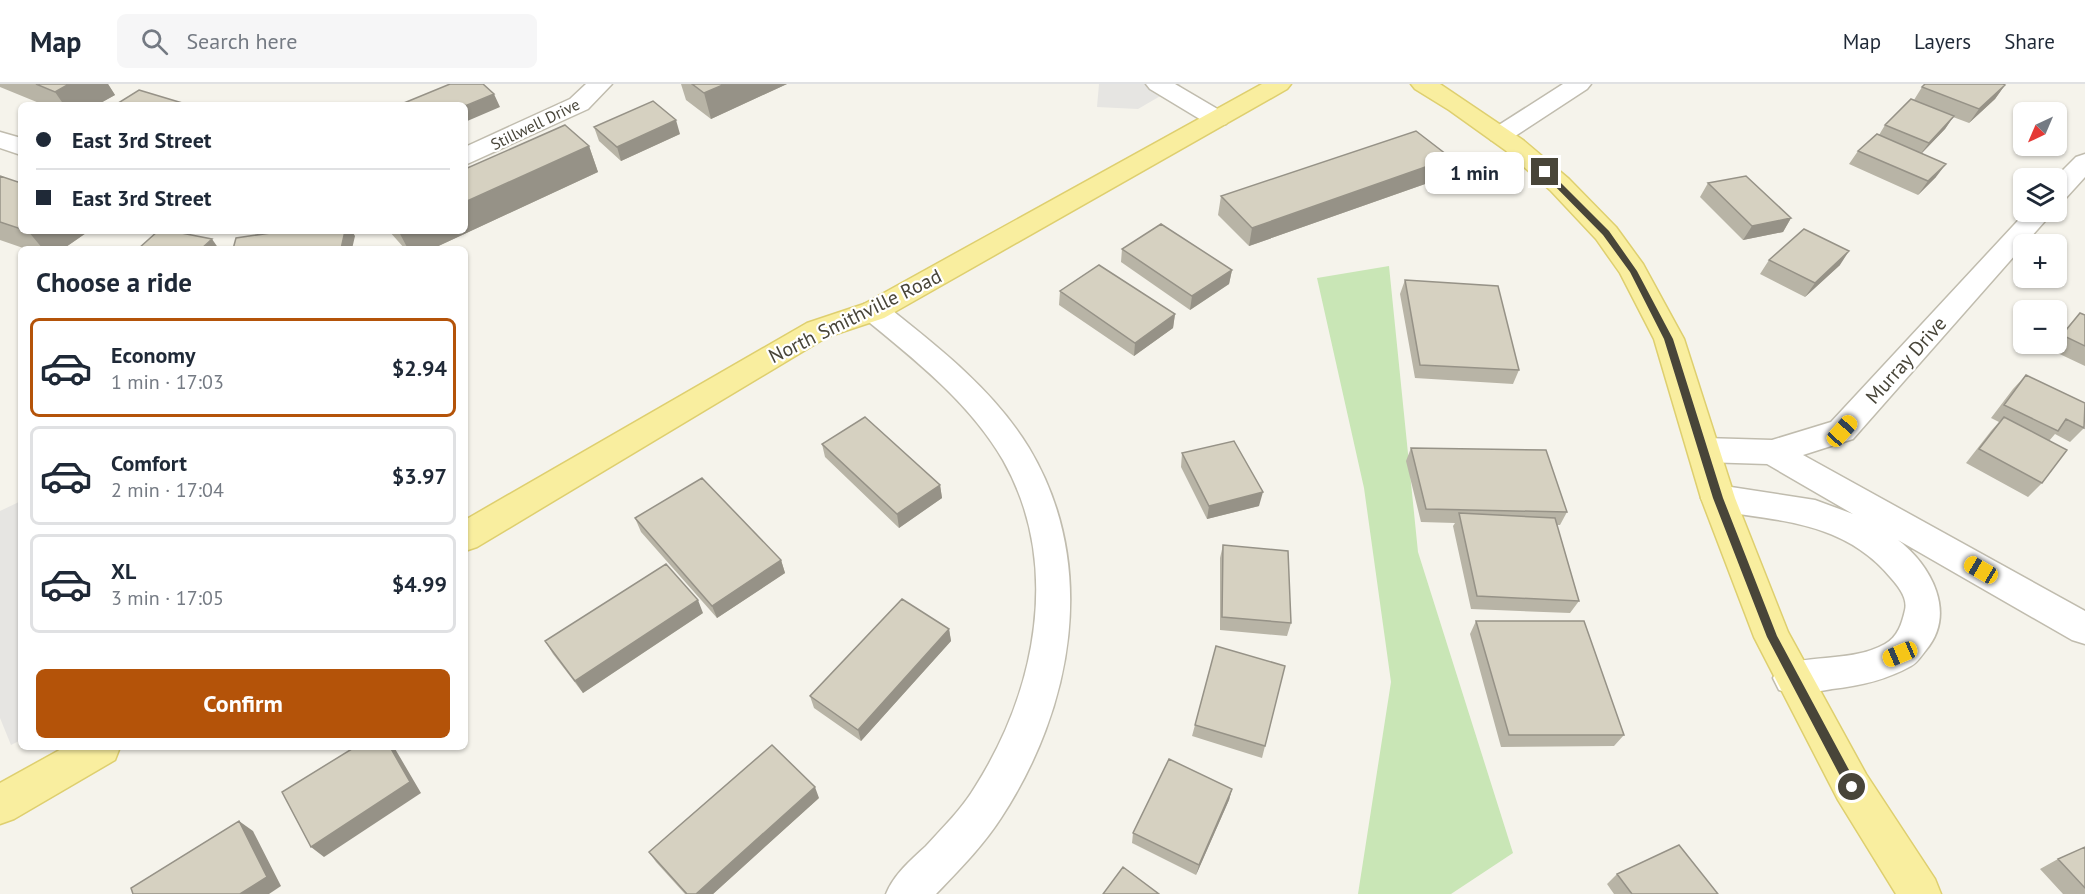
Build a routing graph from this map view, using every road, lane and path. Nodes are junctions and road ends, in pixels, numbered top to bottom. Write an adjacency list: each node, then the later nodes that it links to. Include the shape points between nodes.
1 (600, 84): 10 (street, Stillwell Drive, via 579,104)
2 (1158, 84): 6 (street)
3 (1279, 84): 6 (main road, North Smithville Road)
4 (1424, 84): 7 (main road)
5 (1579, 84): 7 (street)
6 (1217, 119): 14 (main road, North Smithville Road)
7 (1500, 135): 15 (main road, via 1560,185 1606,233 1633,271 1669,339)
8 (0, 139): 9 (street)
9 (18, 146)
10 (468, 156)
11 (2085, 162): 12 (street)
12 (2067, 181)
13 (2031, 222): 16 (street, Murray Drive, via 1842,431)
14 (874, 311): 18 (main road, North Smithville Road, via 817,330); 23 (street, via 988,416 1017,457 1042,512 1053,555 1055,612 1046,672 1024,738 988,802 954,846)
15 (1704, 450): 16 (street, Murray Drive); 17 (main road)
16 (1772, 452): 19 (street)
17 (1718, 498): 20 (main road); 20 (street, via 1815,513 1863,532 1893,555 1914,580 1924,605 1918,633 1900,654 1864,669)
18 (468, 535)
19 (2085, 628)
20 (1792, 678): 24 (main road, via 1852,787)
21 (96, 750): 22 (main road)
22 (0, 805)
23 (907, 894)
24 (1920, 894)

